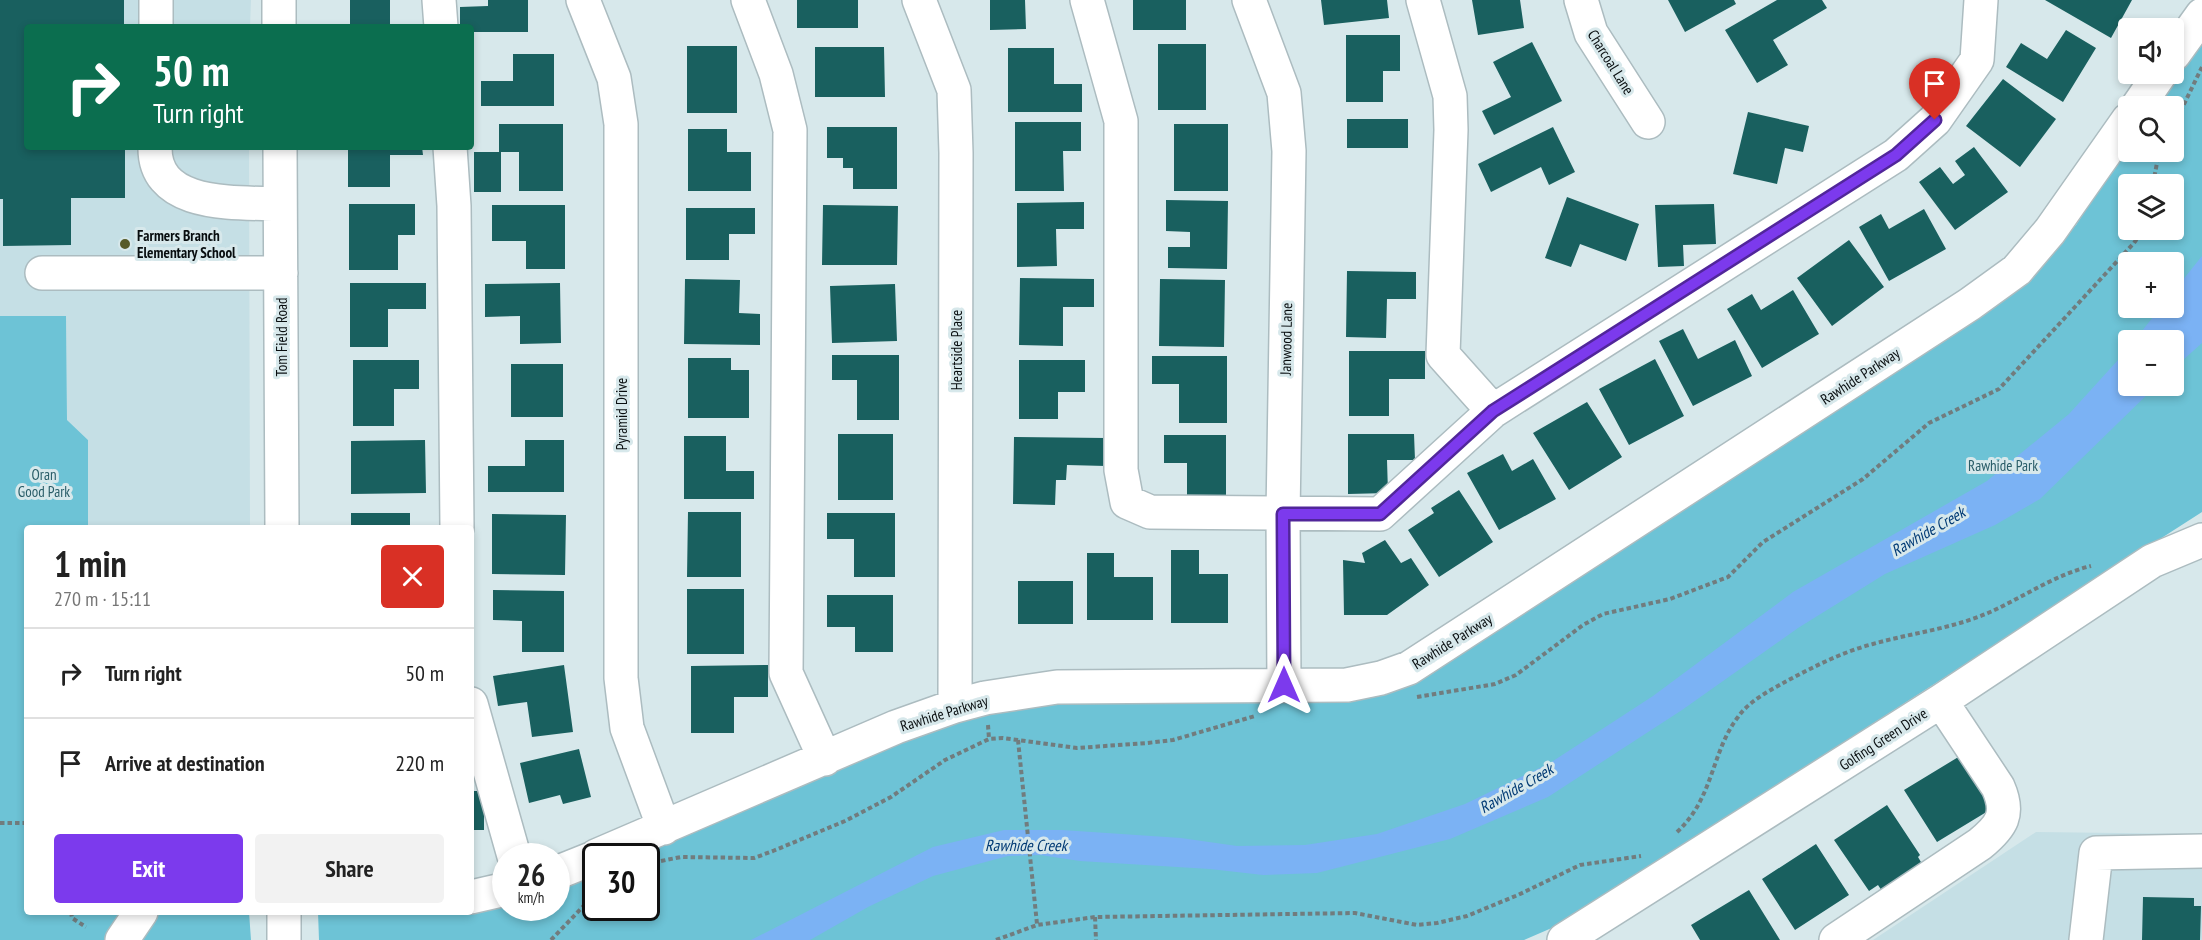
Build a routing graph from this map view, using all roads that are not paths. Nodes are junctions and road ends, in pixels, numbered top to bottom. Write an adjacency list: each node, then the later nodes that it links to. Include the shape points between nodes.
1 (156, 0): 13 (street)
2 (279, 0): 14 (street)
3 (439, 0): 15 (street)
4 (584, 0): 35 (street, Pyramid Drive, via 614,78 621,124 621,678 627,728)
5 (748, 0): 34 (street, via 776,74 790,130 786,673)
6 (919, 0): 32 (street, Heartside Place, via 954,90)
7 (1087, 0): 26 (street, via 1121,121 1121,470 1127,501 1150,512)
8 (1249, 0): 26 (street, Janwood Lane, via 1284,93 1289,151)
9 (1423, 0): 25 (street, via 1450,96 1443,355)
10 (1581, 0): 17 (street, Charcoal Lane, via 1591,33)
11 (1981, 0): 25 (street, via 1977,60 1935,120 1896,155)
12 (2202, 15): 16 (street)
13 (156, 24)
14 (279, 24)
15 (441, 24)
16 (2184, 40)
17 (1648, 122)
18 (2118, 134): 30 (street, Rawhide Parkway, via 2050,231 2017,270 1970,304 1409,668 1347,685)
19 (155, 150): 22 (street, via 155,160 166,180 189,196)
20 (280, 150): 22 (street, Tom Field Road)
21 (450, 150): 28 (street)
22 (280, 204): 24 (street, Tom Field Road)
23 (42, 273): 24 (street)
24 (280, 273): 27 (street, Tom Field Road)
25 (1493, 411): 26 (street, via 1380,514)
26 (1283, 514): 30 (street, Janwood Lane)
27 (282, 525)
28 (458, 525)
29 (2202, 540): 31 (street, Golfing Green Drive, via 2152,561)
30 (1284, 685): 32 (street, Rawhide Parkway, via 1056,687)
31 (1941, 701): 45 (street, Golfing Green Drive); 46 (street, via 1998,786 2004,816 1996,831 1980,844)
32 (956, 706): 34 (street, Rawhide Parkway, via 896,727)
33 (474, 715): 36 (street)
34 (825, 759): 35 (street, Rawhide Parkway)
35 (664, 828): 37 (street, Rawhide Parkway)
36 (510, 843)
37 (629, 843)
38 (2202, 850): 47 (street, via 2096,853)
39 (492, 892): 40 (street)
40 (474, 896)
41 (139, 915): 43 (street)
42 (284, 915): 44 (street)
43 (122, 940)
44 (284, 940)
45 (1564, 940)
46 (1836, 940)
47 (2086, 940)

